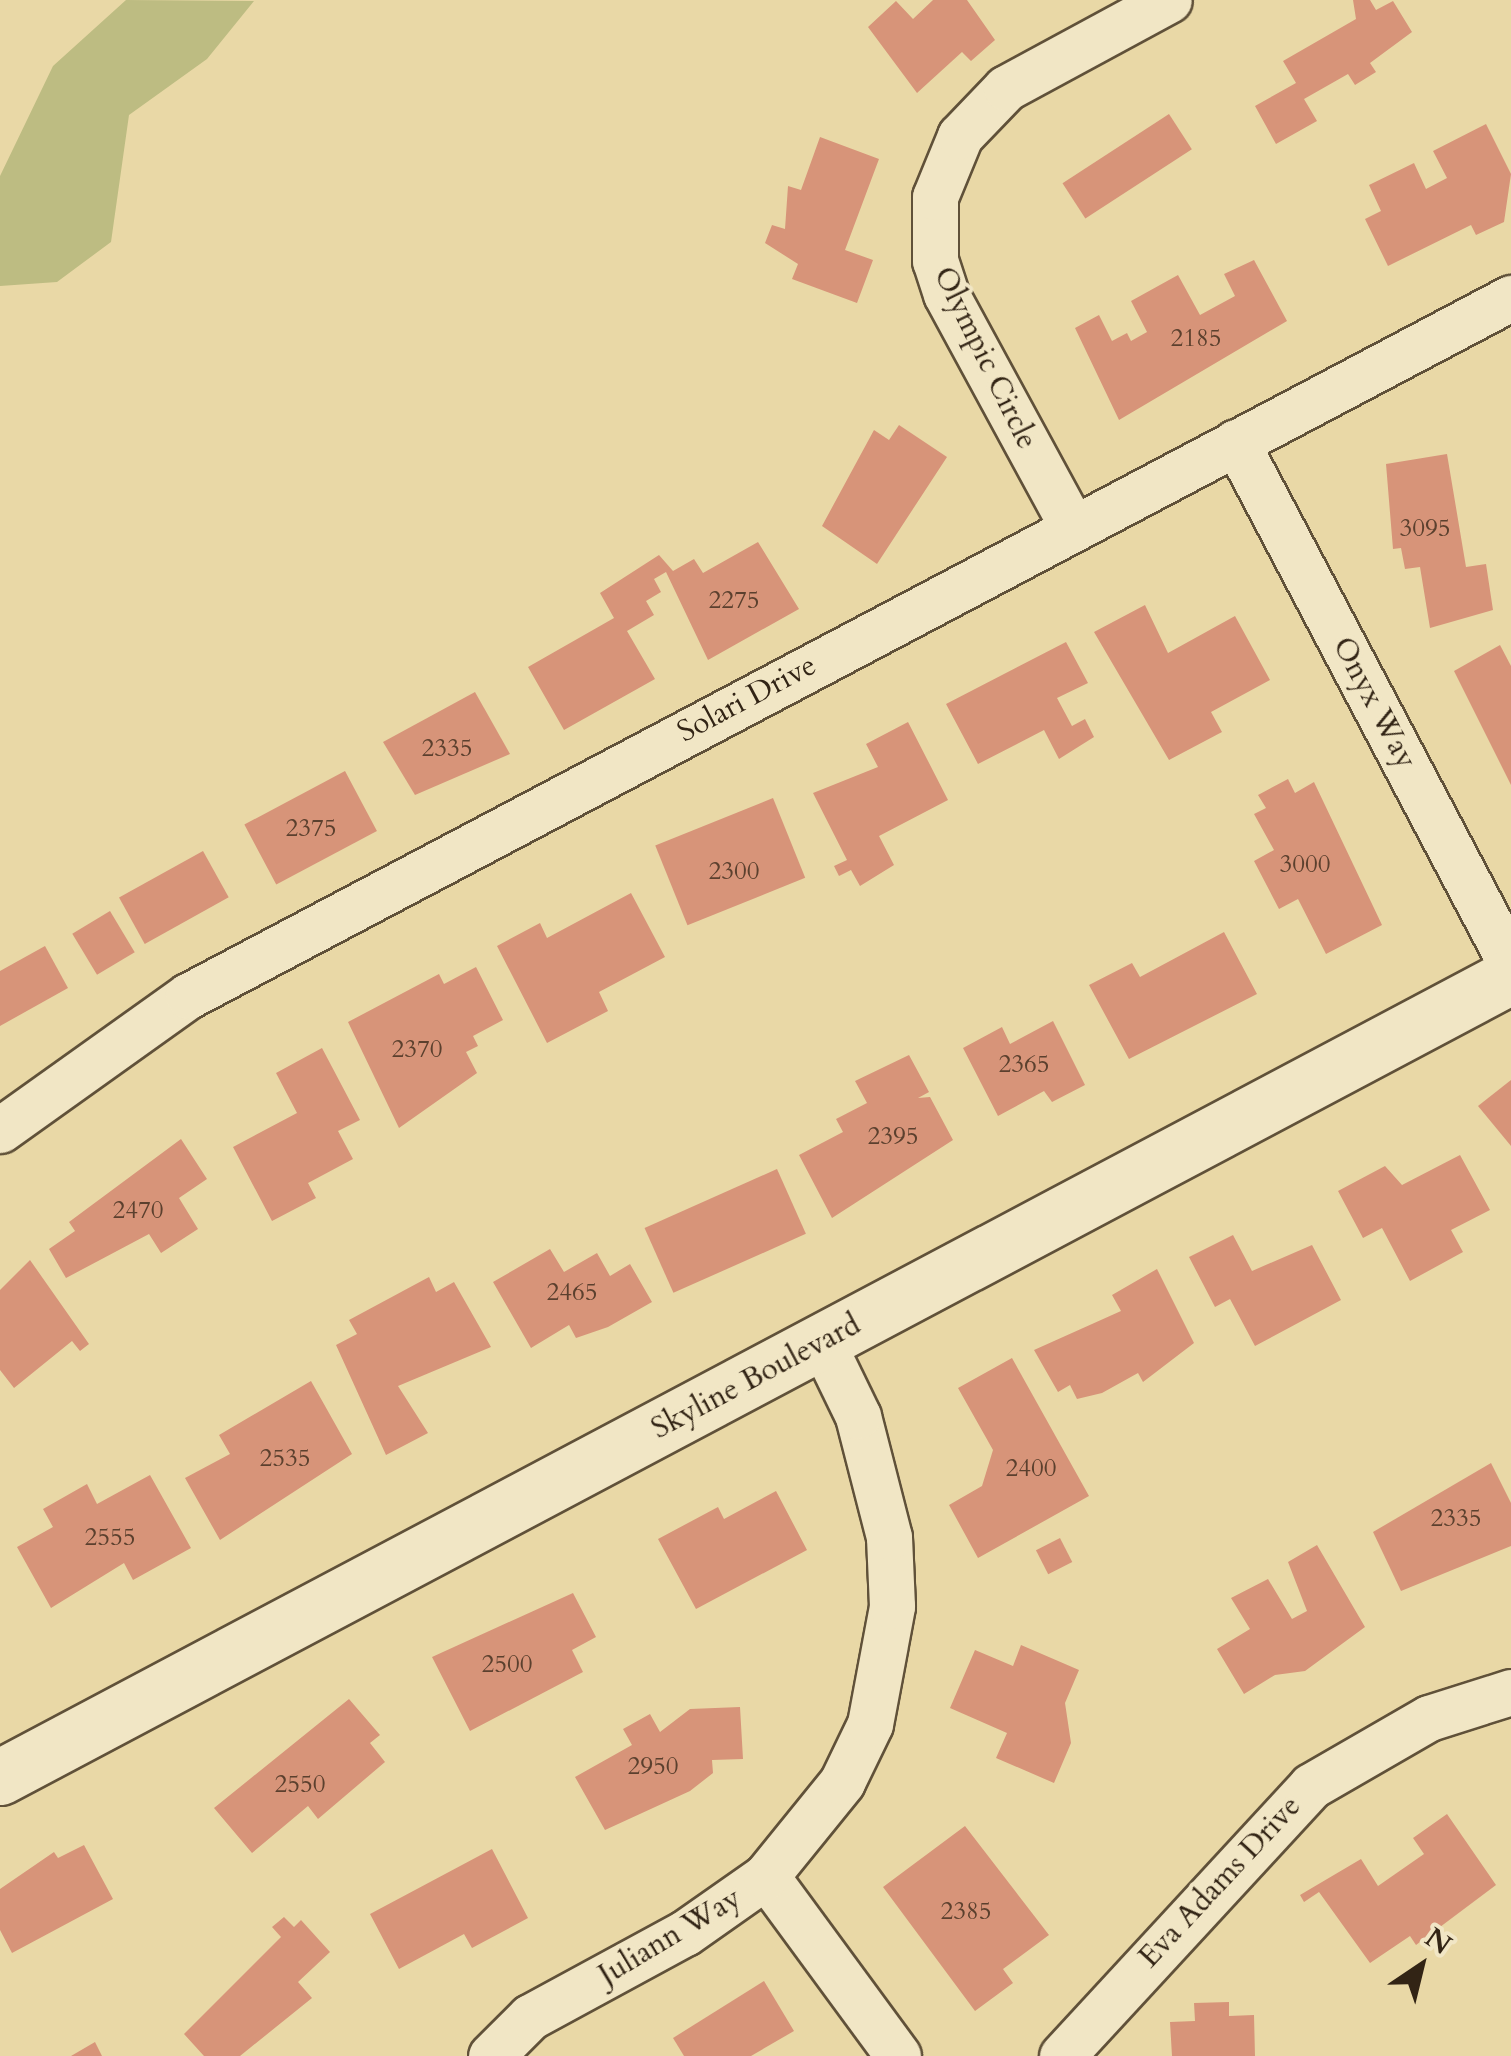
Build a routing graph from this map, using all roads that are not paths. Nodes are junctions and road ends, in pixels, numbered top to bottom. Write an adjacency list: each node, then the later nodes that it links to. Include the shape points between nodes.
1 (1170, 0): 4 (street, Olympic Circle, via 1006,88 960,136 936,197 935,261 946,294)
2 (1511, 298): 3 (street, Solari Drive)
3 (1236, 442): 4 (street, Solari Drive); 5 (street, Onyx Way)
4 (1073, 528): 7 (street, Solari Drive, via 188,996)
5 (1511, 964)
6 (1511, 976): 8 (street, Skyline Boulevard)
7 (0, 1130)
8 (822, 1342): 10 (street, Skyline Boulevard); 11 (street, Juliann Way, via 878,1474 892,1606 870,1724 842,1782)
9 (1511, 1692): 14 (street, Eva Adams Drive, via 1429,1718 1310,1786)
10 (0, 1777)
11 (766, 1876): 12 (street, Juliann Way, via 710,1918 530,2016); 13 (street)
12 (491, 2056)
13 (898, 2056)
14 (1062, 2056)

